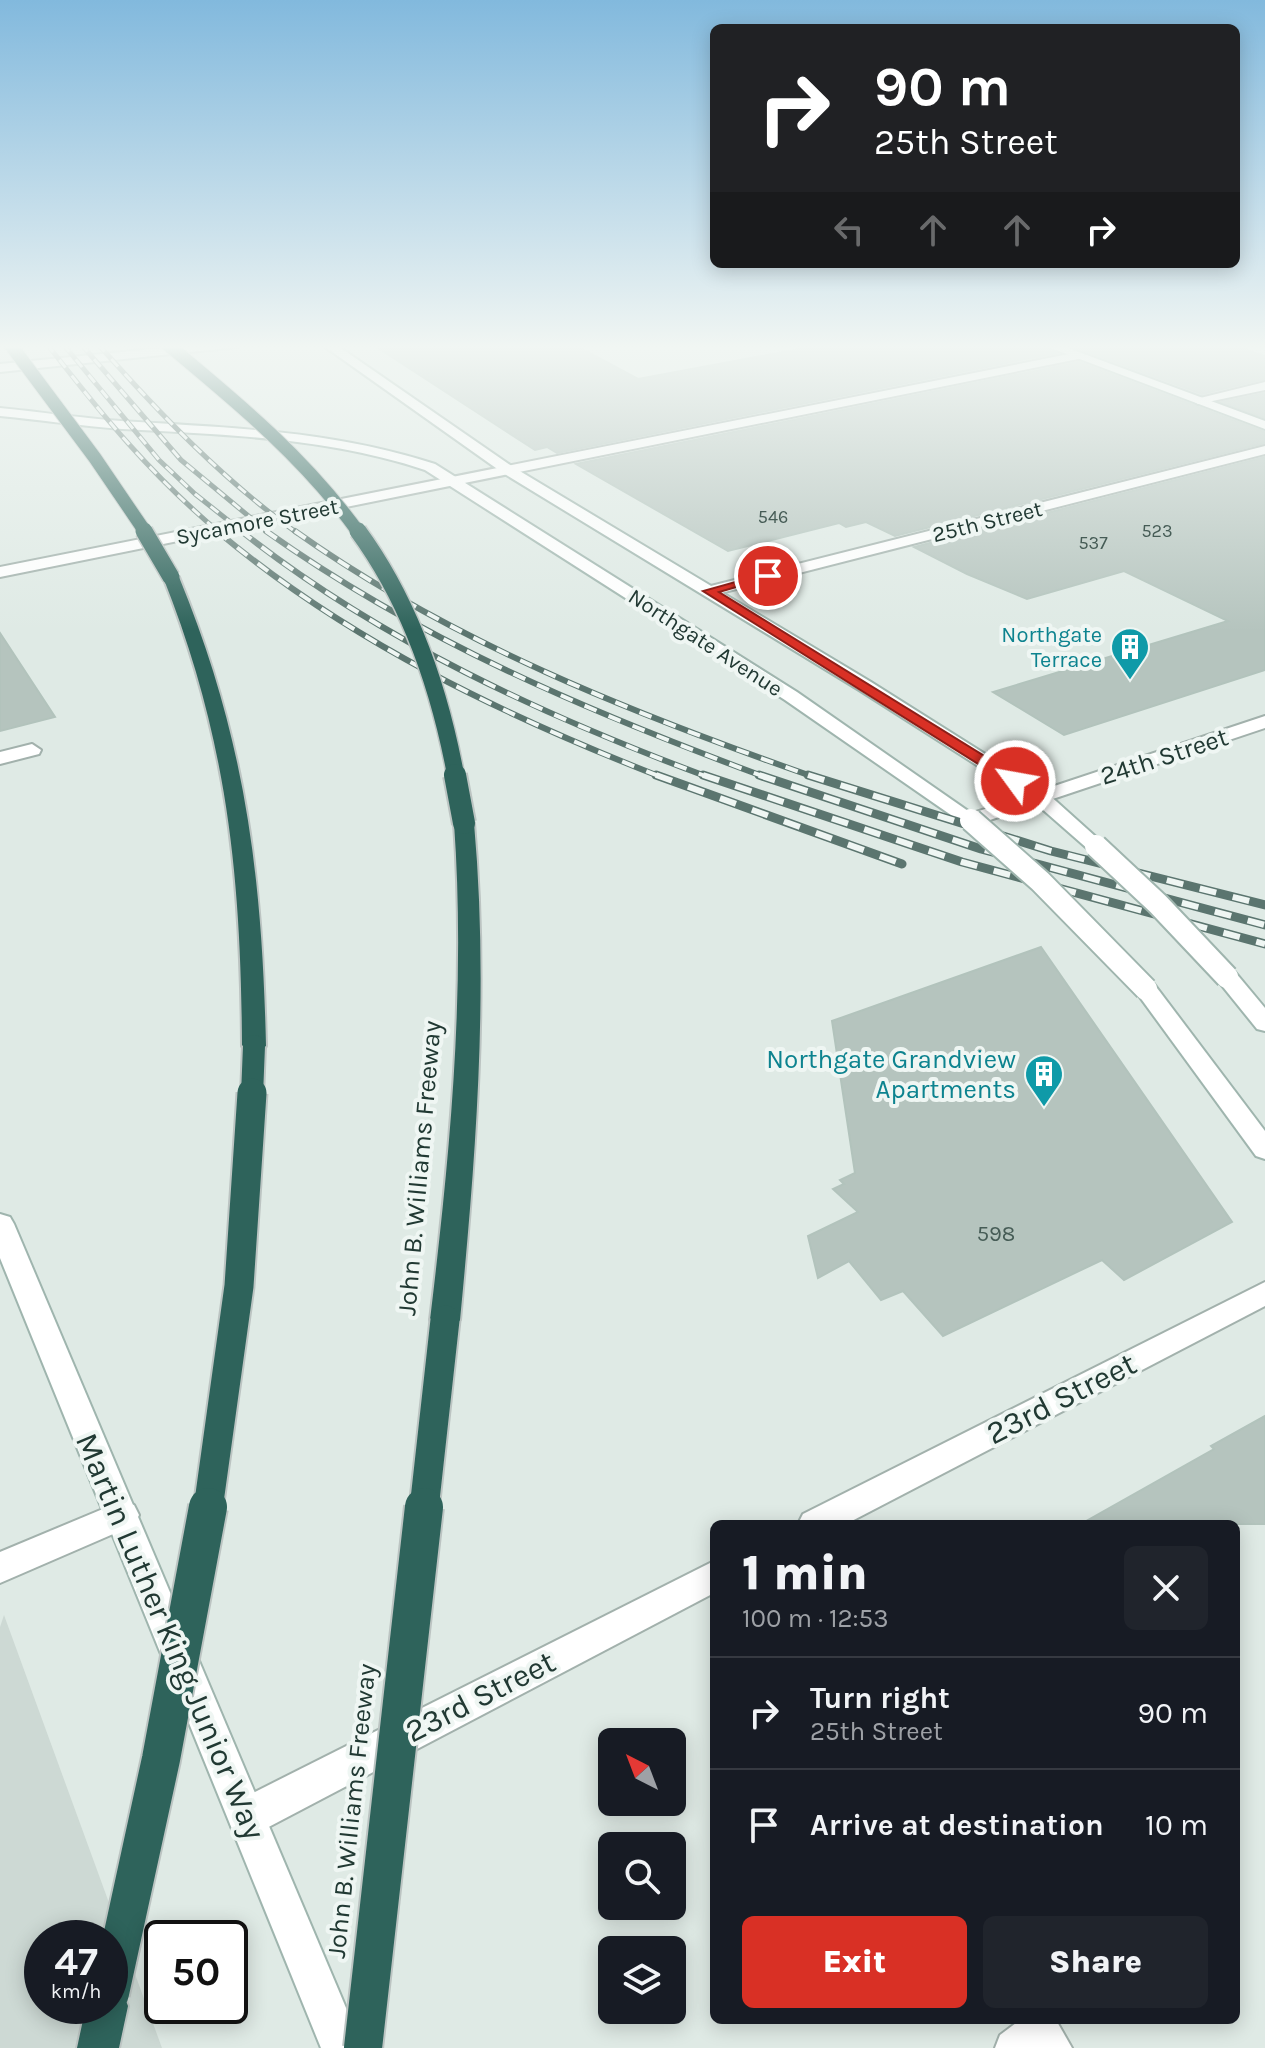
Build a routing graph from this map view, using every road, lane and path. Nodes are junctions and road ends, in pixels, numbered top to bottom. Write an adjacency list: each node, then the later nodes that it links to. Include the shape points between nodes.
1 (80, 440): 25 (highway, bridge, via 140,522 171,577 206,665 236,782 249,894 254,1046 245,1232 218,1441 170,1722)
2 (279, 440): 29 (highway, John B. Williams Freeway, bridge, via 352,520 414,630 453,759 471,914 471,1034 461,1177)
3 (322, 440): 8 (main road, Northgate Avenue, via 401,456)
4 (464, 440): 7 (main road, Northgate Avenue)
5 (660, 440): 7 (main road, Sycamore Street)
6 (1265, 450): 10 (main road, 25th Street)
7 (508, 470): 8 (main road, Sycamore Street); 10 (main road, Northgate Avenue)
8 (453, 481): 9 (main road, Sycamore Street); 15 (main road, Northgate Avenue, via 791,696)
9 (2, 569)
10 (709, 591): 14 (main road, Northgate Avenue)
11 (1265, 722): 14 (main road, 24th Street)
12 (32, 750): 13 (main road)
13 (0, 758)
14 (1040, 797): 15 (main road, 24th Street); 16 (main road, Northgate Avenue, bridge, via 1158,904)
15 (971, 820): 17 (main road, Northgate Avenue, bridge, via 1040,881 1146,989)
16 (1265, 1024)
17 (1265, 1150)
18 (0, 1224): 20 (main road, Martin Luther King Junior Way)
19 (1265, 1293): 21 (main road, 23rd Street)
20 (122, 1515): 22 (main road); 24 (main road, Martin Luther King Junior Way)
21 (823, 1520)
22 (0, 1568)
23 (710, 1578): 24 (main road, 23rd Street)
24 (247, 1817): 28 (main road, Martin Luther King Junior Way)
25 (126, 1920)
26 (103, 2024): 27 (highway)
27 (98, 2048)
28 (342, 2048)
29 (363, 2048)
30 (1013, 2048): 31 (lane, via 1040,2027)
31 (1054, 2048)

